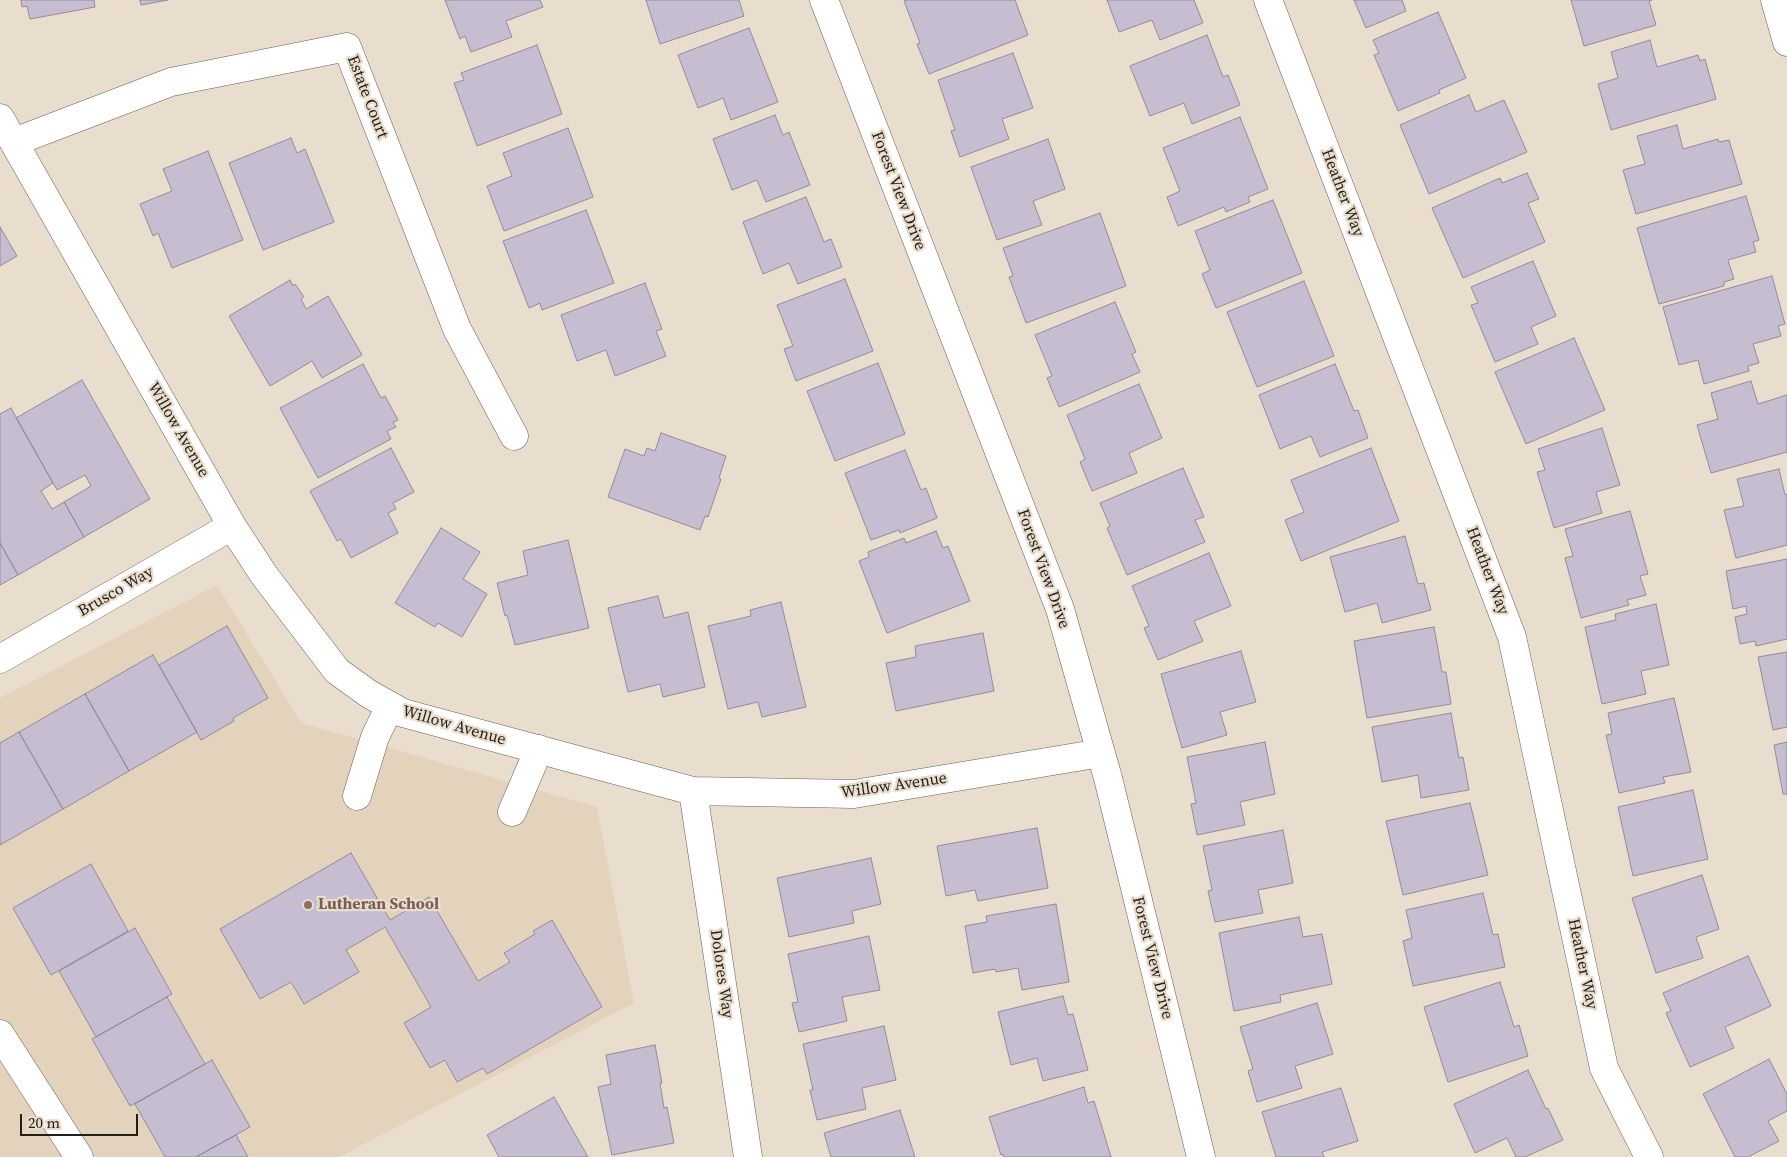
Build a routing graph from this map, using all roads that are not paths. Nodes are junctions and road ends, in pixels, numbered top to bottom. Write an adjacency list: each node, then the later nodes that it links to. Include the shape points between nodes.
1 (824, 0): 12 (street, Forest View Drive, via 1060,609)
2 (1268, 0): 20 (street, Heather Way, via 1512,637 1604,1068)
3 (1775, 0): 4 (street)
4 (1787, 42)
5 (0, 118): 6 (street, Willow Avenue)
6 (14, 142): 7 (street, Estate Court, via 171,82 347,47 457,329); 8 (street, Willow Avenue)
7 (514, 436)
8 (232, 526): 9 (street, Brusco Way); 10 (street, Willow Avenue, via 264,575 337,671)
9 (0, 658)
10 (390, 706): 11 (street, Willow Avenue, via 403,713); 14 (street, via 375,737)
11 (539, 749): 13 (street, Willow Avenue); 15 (street)
12 (1101, 753): 13 (street, Willow Avenue, via 854,794); 19 (street, Forest View Drive)
13 (693, 791): 18 (street, Dolores Way)
14 (357, 796)
15 (512, 812)
16 (0, 1034): 17 (street)
17 (78, 1157)
18 (748, 1157)
19 (1201, 1157)
20 (1649, 1157)

